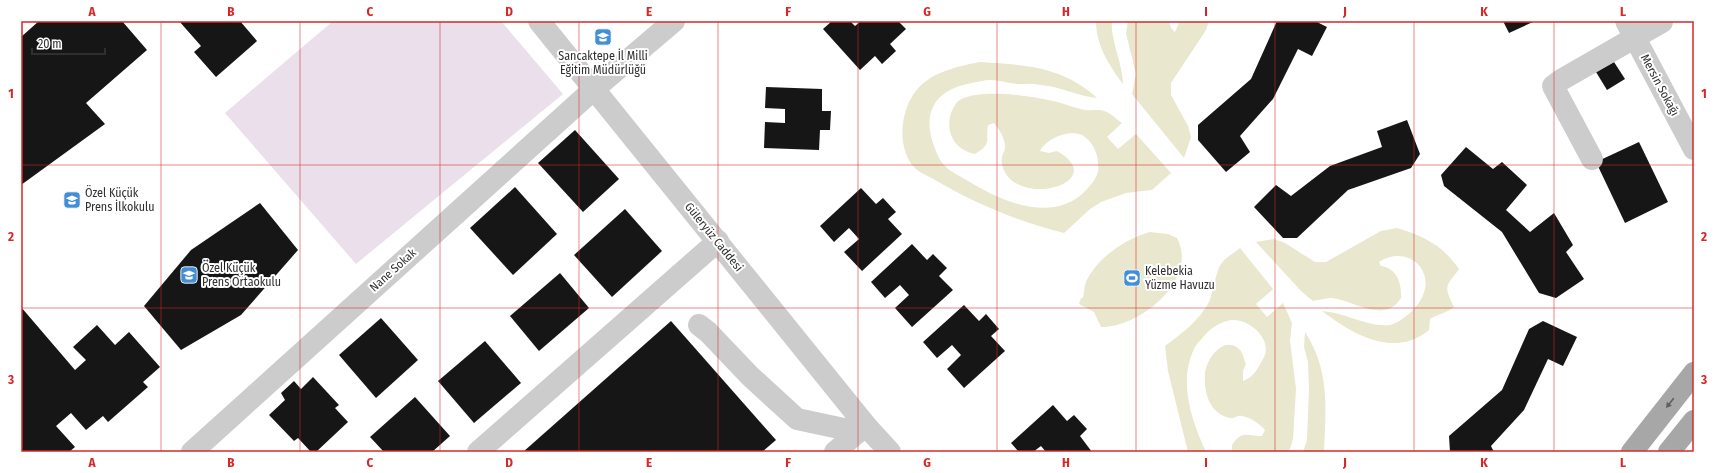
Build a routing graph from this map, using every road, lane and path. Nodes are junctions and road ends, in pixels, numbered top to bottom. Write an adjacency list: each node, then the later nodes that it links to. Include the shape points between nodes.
1 (538, 21): 5 (street, Güleryüz Caddesi)
2 (674, 21): 5 (street)
3 (1662, 22): 4 (street)
4 (1630, 29): 6 (street, Mersin Sokağı); 7 (street, via 1554,86)
5 (594, 89): 8 (street, Güleryüz Caddesi); 13 (street, Nane Sokak)
6 (1694, 149)
7 (1592, 159)
8 (718, 241): 12 (street, Güleryüz Caddesi); 14 (street)
9 (699, 325): 12 (street, via 797,419)
10 (1694, 373): 17 (main road, one-way to 17)
11 (1694, 421): 18 (main road)
12 (862, 429): 15 (street); 16 (street, Güleryüz Caddesi)
13 (192, 452)
14 (478, 452)
15 (835, 452)
16 (890, 452)
17 (1632, 452)
18 (1669, 452)

